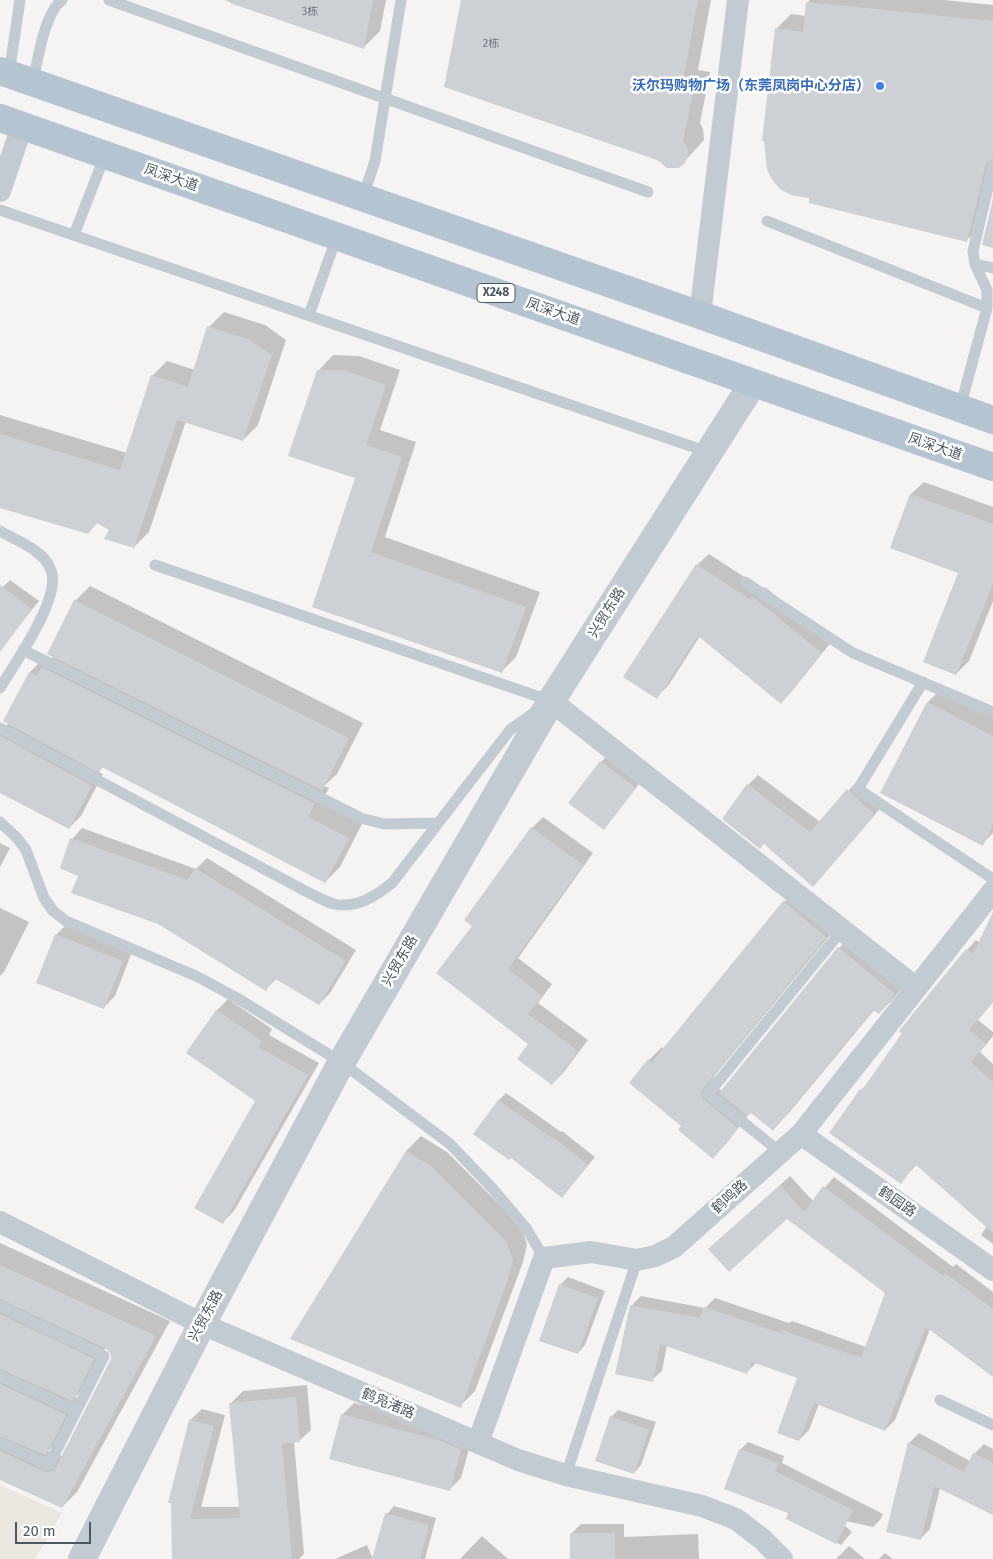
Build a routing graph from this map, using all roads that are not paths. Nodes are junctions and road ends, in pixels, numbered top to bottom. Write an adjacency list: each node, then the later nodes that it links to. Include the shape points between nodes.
1 (20, 0): 6 (lane)
2 (62, 0): 6 (lane)
3 (109, 0): 7 (lane)
4 (402, 0): 7 (lane)
5 (738, 0): 22 (street)
6 (14, 75): 13 (main road)
7 (385, 98): 12 (lane); 13 (lane, via 375,161)
8 (11, 122): 9 (main road, 凤深大道 / X248); 11 (street)
9 (105, 155): 16 (lane); 17 (main road, 凤深大道 / X248)
10 (993, 166): 18 (lane, via 973,251)
11 (0, 191)
12 (648, 192)
13 (363, 197): 22 (main road)
14 (0, 210): 16 (lane)
15 (767, 221): 20 (lane)
16 (74, 235): 21 (lane)
17 (337, 236): 21 (lane); 23 (main road, 凤深大道 / X248)
18 (975, 264): 19 (lane); 20 (lane, via 986,290)
19 (993, 268)
20 (987, 308): 24 (lane)
21 (309, 315): 26 (lane)
22 (700, 315): 24 (main road)
23 (752, 382): 26 (street, 兴贸东路); 27 (main road, 凤深大道 / X248)
24 (960, 408): 25 (main road)
25 (993, 420)
26 (708, 452): 34 (street, 兴贸东路)
27 (993, 468)
28 (0, 531): 31 (lane, via 39,553 52,570 52,592)
29 (155, 565): 34 (lane)
30 (745, 582): 32 (lane, via 854,653)
31 (23, 650): 33 (lane); 38 (lane, via 361,818 384,824)
32 (923, 682): 35 (lane); 39 (lane, via 858,789)
33 (0, 688)
34 (551, 700): 38 (lane, via 510,730); 41 (street); 43 (street, 兴贸东路)
35 (993, 712)
36 (0, 728): 38 (lane, via 334,904 356,904 374,897 392,883)
37 (0, 822): 43 (lane, via 26,850 44,898 66,921 196,976)
38 (438, 823)
39 (993, 879)
40 (993, 890): 42 (street, 鹤鸣路)
41 (842, 930): 42 (street); 45 (lane, via 708,1094)
42 (916, 988): 44 (street, 鹤鸣路)
43 (341, 1062): 47 (lane, via 450,1144 526,1228); 51 (street, 兴贸东路)
44 (801, 1134): 45 (street, 鹤鸣路); 49 (street, 鹤园路)
45 (780, 1152): 48 (street, 鹤鸣路, via 674,1247)
46 (0, 1222): 51 (street, 鹤凫渚路)
47 (544, 1258): 48 (street, 鹤鸣路, via 592,1252); 57 (street)
48 (637, 1260): 58 (lane)
49 (993, 1270)
50 (0, 1306): 54 (lane, via 104,1356)
51 (202, 1324): 57 (street, 鹤凫渚路); 60 (street, 兴贸东路)
52 (0, 1376): 54 (lane)
53 (940, 1400): 55 (lane)
54 (76, 1411): 56 (lane, via 49,1465)
55 (993, 1425)
56 (0, 1443)
57 (478, 1443): 58 (street, 鹤凫渚路, via 518,1460)
58 (566, 1474): 59 (street, 鹤凫渚路, via 702,1506 736,1519 762,1539)
59 (777, 1557)
60 (82, 1559)

